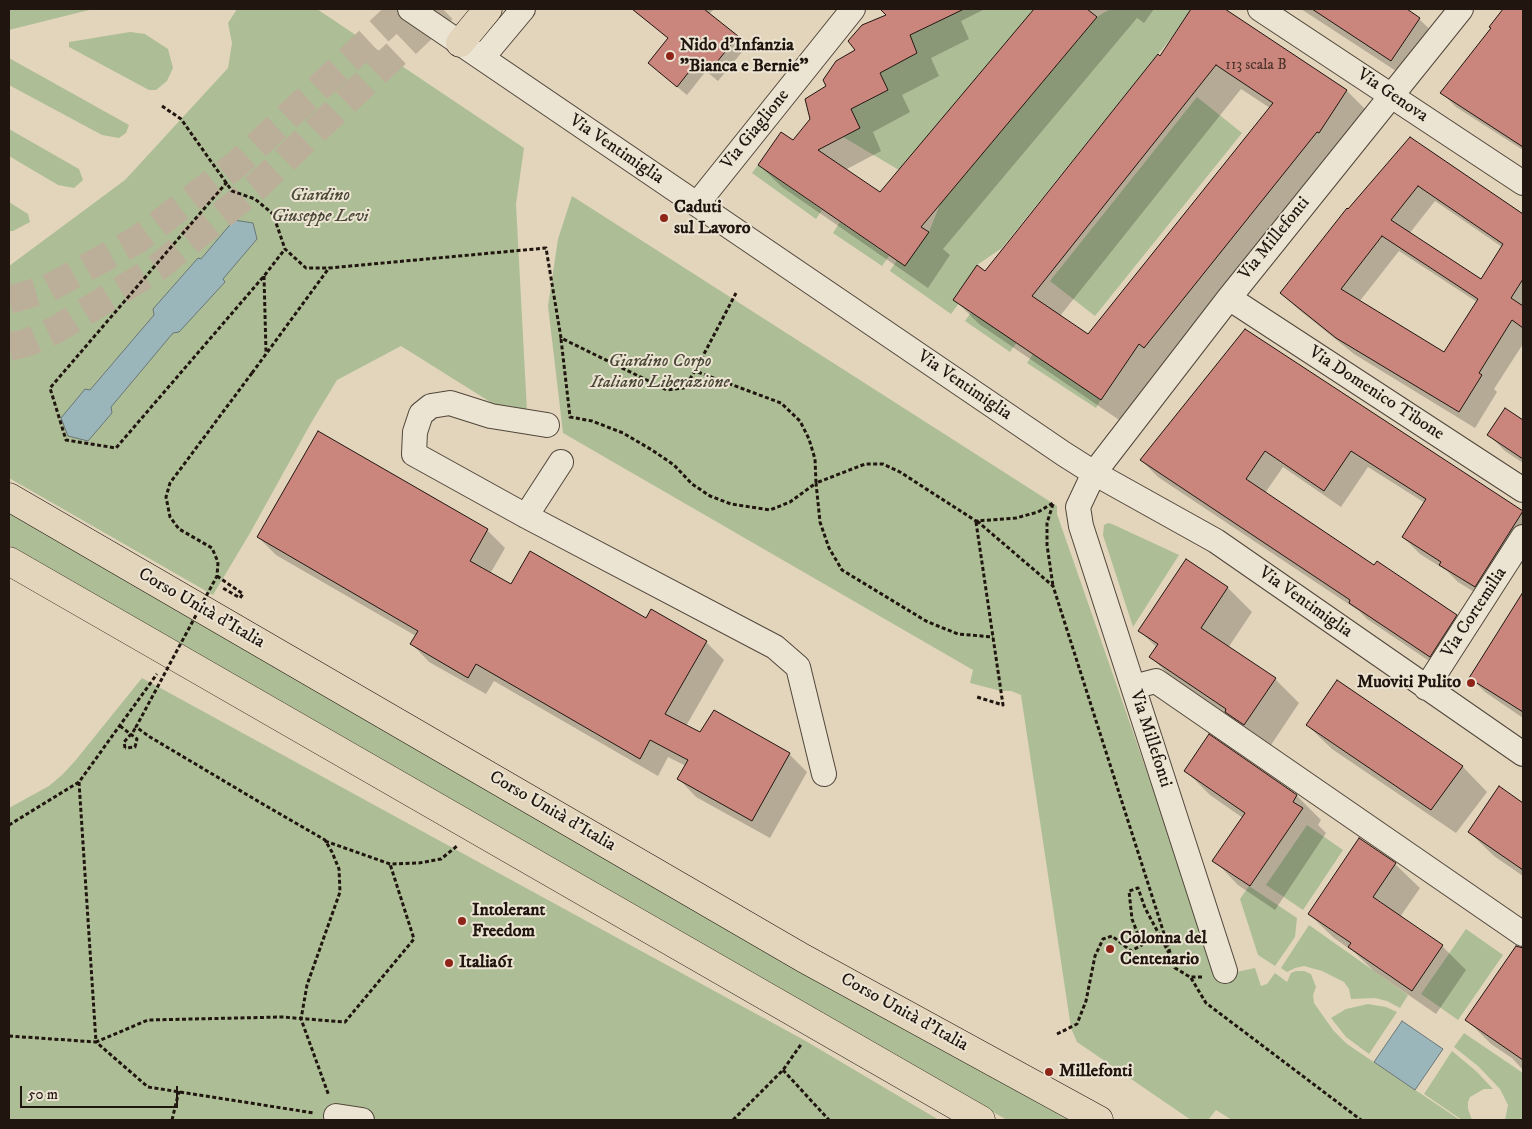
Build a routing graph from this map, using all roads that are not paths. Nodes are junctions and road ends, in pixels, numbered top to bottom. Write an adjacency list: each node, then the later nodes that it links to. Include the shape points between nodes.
1 (410, 9): 7 (street, Via Ventimiglia)
2 (488, 9): 7 (main road)
3 (523, 9): 8 (street)
4 (853, 9): 11 (street, Via Giaglione)
5 (1260, 9): 9 (street, Via Genova)
6 (1461, 9): 9 (street, Via Millefonti)
7 (460, 43): 8 (street, Via Ventimiglia)
8 (482, 58): 11 (street, Via Ventimiglia)
9 (1390, 95): 10 (street, Via Genova); 12 (street, Via Millefonti)
10 (1523, 183)
11 (697, 204): 15 (street, Via Ventimiglia)
12 (1229, 298): 15 (street, Via Millefonti); 16 (street, Via Domenico Tibone)
13 (547, 425): 18 (street, via 491,416 450,404 431,406 421,414 415,432 414,454)
14 (561, 462): 18 (street)
15 (1094, 473): 21 (street, Via Millefonti, via 1078,507 1080,526); 22 (street, Via Ventimiglia, via 1216,540)
16 (1523, 490)
17 (9, 497): 30 (main road, Corso Unità d'Italia, via 795,953)
18 (526, 516): 24 (street, via 775,647 798,667)
19 (1523, 537): 22 (street, Via Cortemilia)
20 (9, 560): 29 (main road)
21 (1133, 687): 25 (street, via 1156,681); 26 (street, Via Millefonti)
22 (1426, 688): 23 (street, Via Ventimiglia)
23 (1523, 754)
24 (824, 774)
25 (1523, 934)
26 (1225, 971)
27 (336, 1116): 28 (street)
28 (362, 1120)
29 (981, 1120)
30 (1099, 1120)

